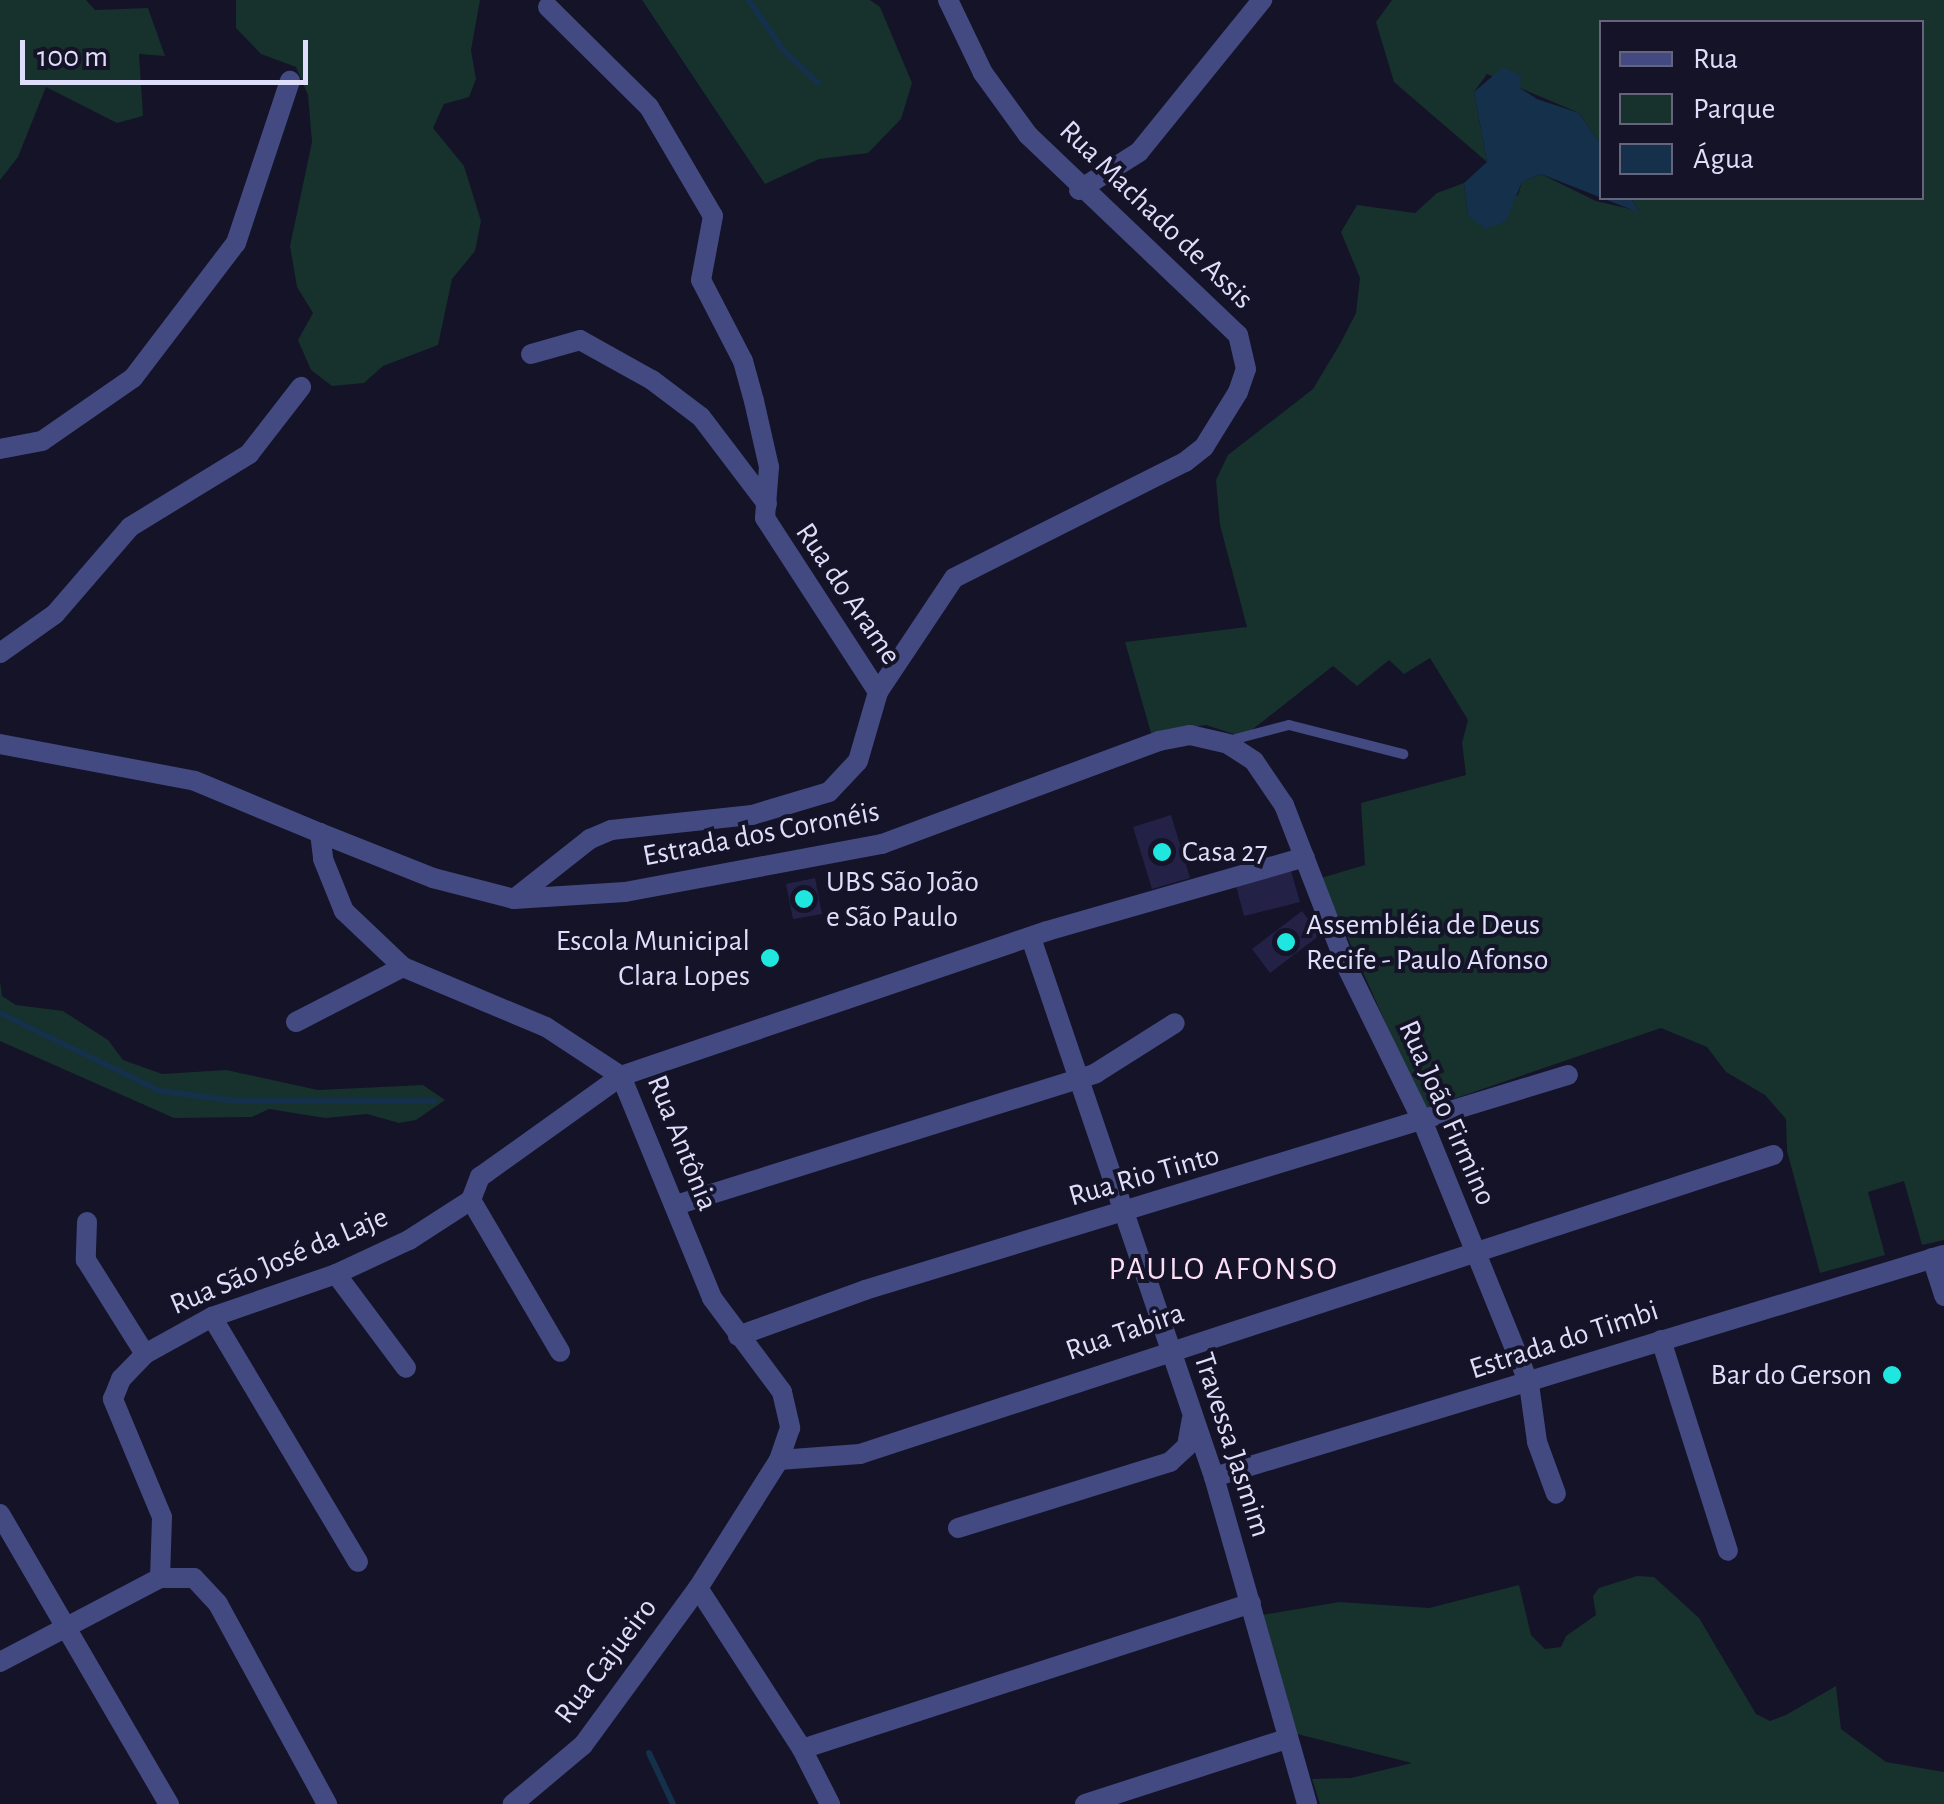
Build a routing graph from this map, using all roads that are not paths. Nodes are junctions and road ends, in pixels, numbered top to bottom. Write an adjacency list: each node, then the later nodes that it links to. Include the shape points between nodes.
1 (948, 0): 5 (street, Rua Machado de Assis, via 1008,112)
2 (1262, 0): 5 (street, via 1139,152)
3 (548, 7): 9 (street, Rua do Arame, via 648,107 713,216 701,280 751,388 769,468)
4 (290, 82): 8 (street, via 236,243 133,378 42,442)
5 (1080, 190): 11 (street, Rua Machado de Assis, via 1231,326 1246,357 1244,380 1216,430 1186,462 954,578)
6 (531, 354): 9 (street, via 580,340 652,380 700,418)
7 (301, 387): 10 (street, via 250,454 130,527 55,614)
8 (0, 449)
9 (767, 504): 11 (street, Rua do Arame, via 774,540 814,588)
10 (0, 653)
11 (878, 692): 17 (street, Rua Machado de Assis, via 858,761 829,792 752,815 611,830 590,838)
12 (1216, 739): 14 (lane, via 1289,725); 16 (street, Rua João Firmino, via 1269,778); 17 (street, Estrada dos Coronéis, via 1144,746 882,844 625,892)
13 (0, 744): 15 (street, Estrada dos Coronéis, via 195,781)
14 (1403, 754)
15 (320, 833): 17 (street, Estrada dos Coronéis, via 372,858); 19 (street, Rua Antônia, via 344,911)
16 (1305, 858): 18 (street, Rua São José da Laje); 25 (street, Rua João Firmino, via 1346,965)
17 (514, 899)
18 (1031, 938): 23 (street, Rua São José da Laje); 24 (street, Travessa Jasmim)
19 (403, 967): 20 (street); 23 (street, Rua Antônia, via 546,1026)
20 (296, 1022)
21 (1175, 1023): 24 (street, via 1128,1058)
22 (1568, 1075): 25 (street, Rua Rio Tinto)
23 (621, 1076): 27 (street, Rua São José da Laje, via 480,1176); 28 (street, Rua Antônia)
24 (1074, 1078): 28 (street); 29 (street, Travessa Jasmim)
25 (1422, 1120): 29 (street, Rua Rio Tinto); 31 (street, Rua João Firmino)
26 (1774, 1155): 31 (street, Rua Tabira)
27 (471, 1200): 33 (street, Rua São José da Laje); 39 (street)
28 (676, 1205): 36 (street, Rua Antônia, via 712,1298)
29 (1124, 1212): 36 (street, Rua Rio Tinto); 38 (street, Travessa Jasmim)
30 (87, 1222): 40 (street, via 86,1260)
31 (1478, 1254): 38 (street, Rua Tabira); 42 (street, Rua João Firmino)
32 (1938, 1257): 34 (street); 37 (street, Estrada do Timbi)
33 (336, 1274): 35 (street, Rua São José da Laje); 41 (street)
34 (1944, 1296)
35 (212, 1317): 40 (street, Rua São José da Laje); 50 (street)
36 (738, 1336): 44 (street, Rua Antônia, via 770,1374 790,1415)
37 (1661, 1340): 42 (street, Estrada do Timbi); 49 (street)
38 (1168, 1348): 43 (street, Travessa Jasmim); 44 (street, Rua Tabira, via 860,1454)
39 (560, 1352)
40 (145, 1354): 51 (street, via 121,1379 114,1400 162,1517)
41 (406, 1368)
42 (1529, 1384): 45 (street, Estrada do Timbi); 46 (street, Rua João Firmino, via 1537,1442)
43 (1193, 1417): 45 (street, Travessa Jasmim); 48 (street, via 1187,1446 1170,1462)
44 (779, 1460): 52 (street, Rua Antônia)
45 (1214, 1478): 53 (street, Travessa Jasmim)
46 (1556, 1494)
47 (0, 1514): 54 (street)
48 (958, 1528)
49 (1728, 1551)
50 (358, 1562)
51 (160, 1578): 54 (street); 59 (street, via 194,1578 207,1586)
52 (698, 1588): 57 (street); 60 (street, Rua Cajueiro, via 583,1745)
53 (1251, 1603): 56 (street, Travessa Jasmim); 57 (street)
54 (63, 1626): 55 (street); 58 (street)
55 (0, 1662)
56 (1286, 1739): 62 (street); 63 (street, Travessa Jasmim)
57 (802, 1749): 61 (street)
58 (169, 1804)
59 (328, 1804)
60 (513, 1804)
61 (830, 1804)
62 (1085, 1804)
63 (1306, 1804)

